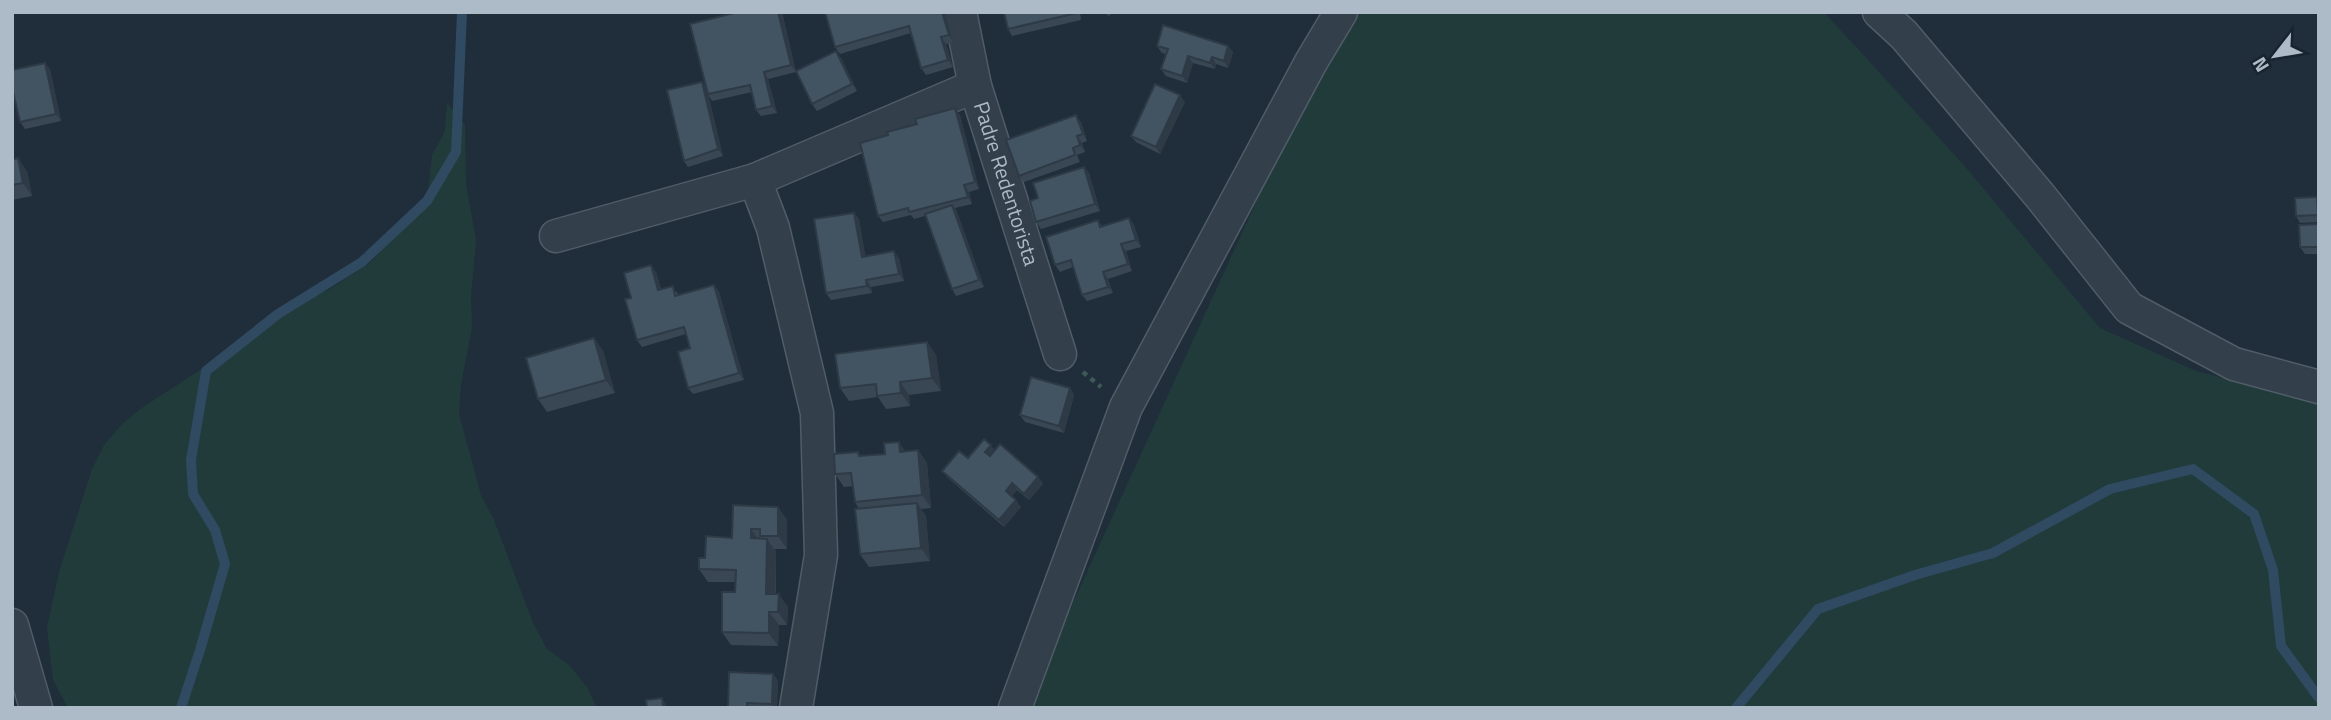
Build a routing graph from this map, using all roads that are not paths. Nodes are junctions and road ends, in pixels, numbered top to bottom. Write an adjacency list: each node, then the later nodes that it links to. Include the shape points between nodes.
1 (960, 12): 4 (street, Padre Redentorista)
2 (1341, 12): 12 (street, via 1126,407)
3 (1879, 12): 8 (street, via 1904,35 2129,307 2234,364)
4 (975, 86): 5 (street); 7 (street, Padre Redentorista)
5 (755, 180): 6 (street); 11 (street, via 773,228 817,413 821,555)
6 (556, 236)
7 (1060, 355)
8 (2319, 387)
9 (12, 625): 10 (street)
10 (36, 708)
11 (796, 708)
12 (1015, 708)

